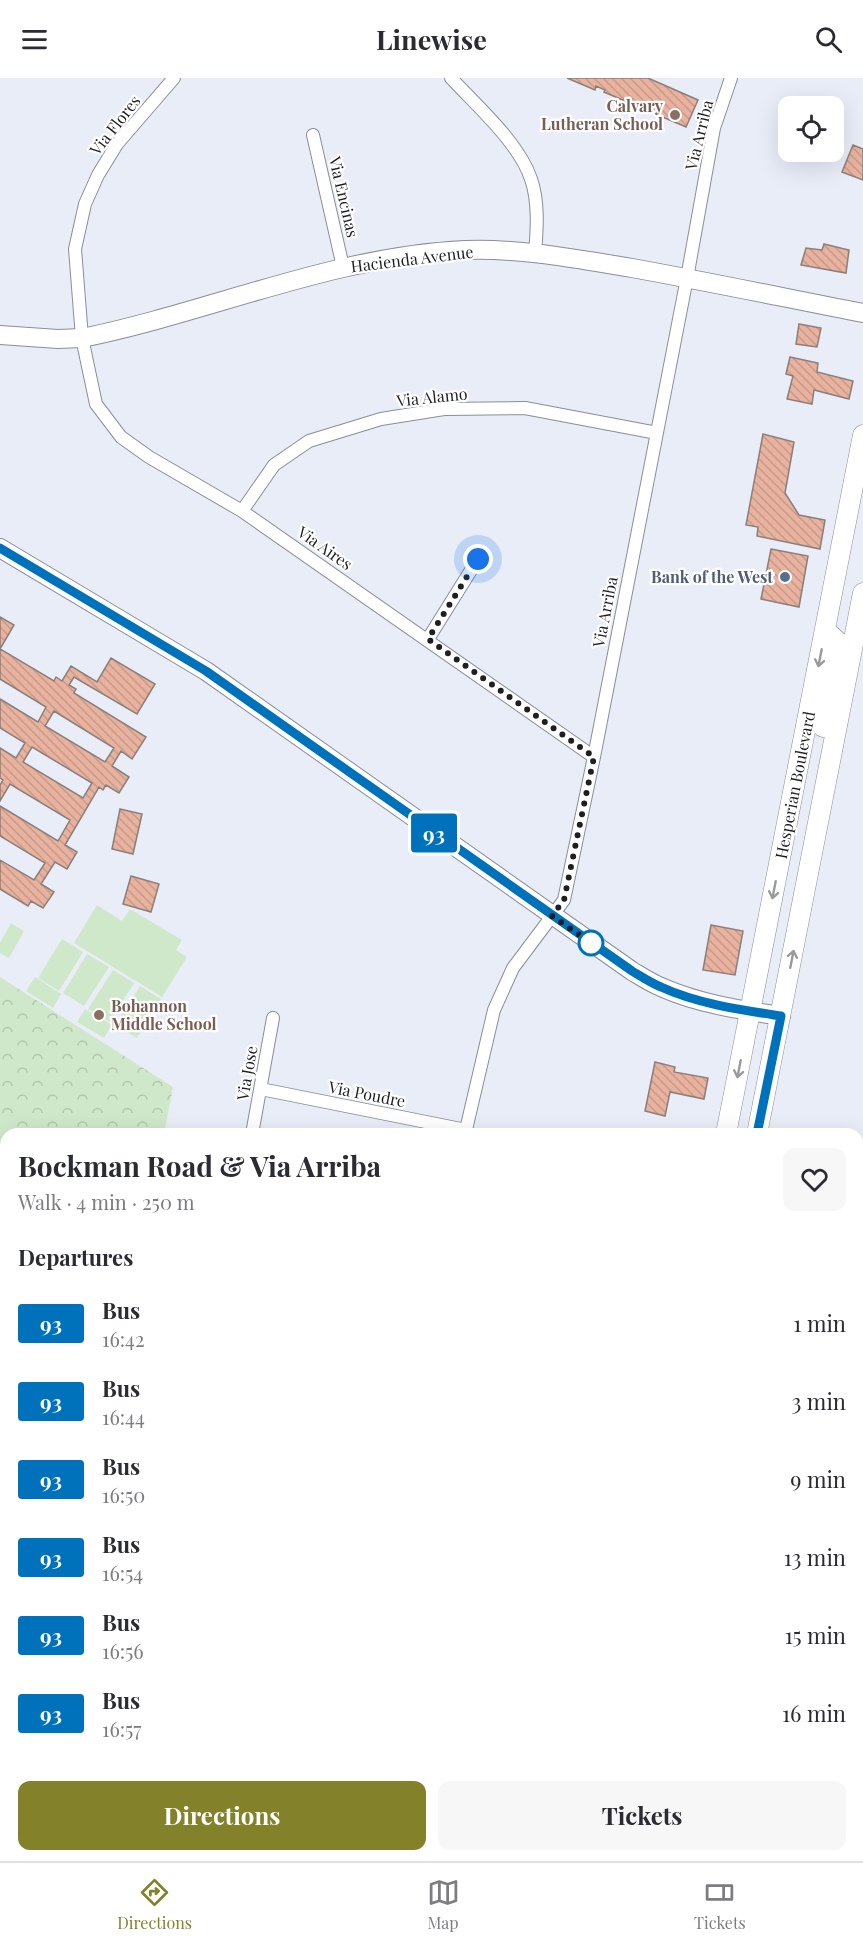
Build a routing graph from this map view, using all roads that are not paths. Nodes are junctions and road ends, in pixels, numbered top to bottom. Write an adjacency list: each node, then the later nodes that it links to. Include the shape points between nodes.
1 (174, 78): 10 (street, Via Flores, via 117,144 85,204 75,249)
2 (451, 78): 5 (street, via 518,152 532,180 537,227)
3 (731, 78): 7 (street, Via Arriba, via 714,128)
4 (313, 135): 6 (street, Via Encinas)
5 (535, 253): 6 (street, Hacienda Avenue, via 466,250); 7 (street, Hacienda Avenue)
6 (343, 267): 10 (street, Hacienda Avenue)
7 (687, 278): 8 (street, Hacienda Avenue); 11 (street, Via Arriba)
8 (863, 313)
9 (0, 335): 10 (street, Hacienda Avenue)
10 (81, 338): 13 (street, Via Aires, via 96,404 121,437)
11 (657, 433): 13 (street, Via Alamo, via 525,408 444,409 381,419 309,441 274,465); 21 (street, Via Arriba)
12 (863, 435): 14 (main road, Hesperian Boulevard)
13 (242, 511): 19 (street, Via Aires)
14 (846, 525): 18 (main road, Hesperian Boulevard); 20 (main road, via 852,560 839,624)
15 (0, 548): 23 (street, via 206,671)
16 (478, 559): 19 (street)
17 (863, 593): 20 (main road, Hesperian Boulevard)
18 (825, 630): 22 (main road, via 838,642 823,726); 24 (main road, Hesperian Boulevard, one-way to 24)
19 (428, 639): 21 (street, Via Aires)
20 (853, 643): 22 (main road, Hesperian Boulevard)
21 (594, 757): 23 (street, Via Arriba, via 564,900)
22 (829, 762): 25 (main road, Hesperian Boulevard, one-way to 22)
23 (552, 916): 24 (street, via 661,987); 30 (street, Via Arriba, via 513,968 494,1010)
24 (750, 1011): 25 (street); 31 (main road, Hesperian Boulevard, one-way to 31)
25 (781, 1016): 32 (main road, Hesperian Boulevard)
26 (273, 1018): 27 (street, Via Jose)
27 (261, 1089): 28 (street, Via Jose); 29 (street, Via Poudre)
28 (253, 1128)
29 (446, 1128)
30 (466, 1128)
31 (727, 1128)
32 (758, 1128)

